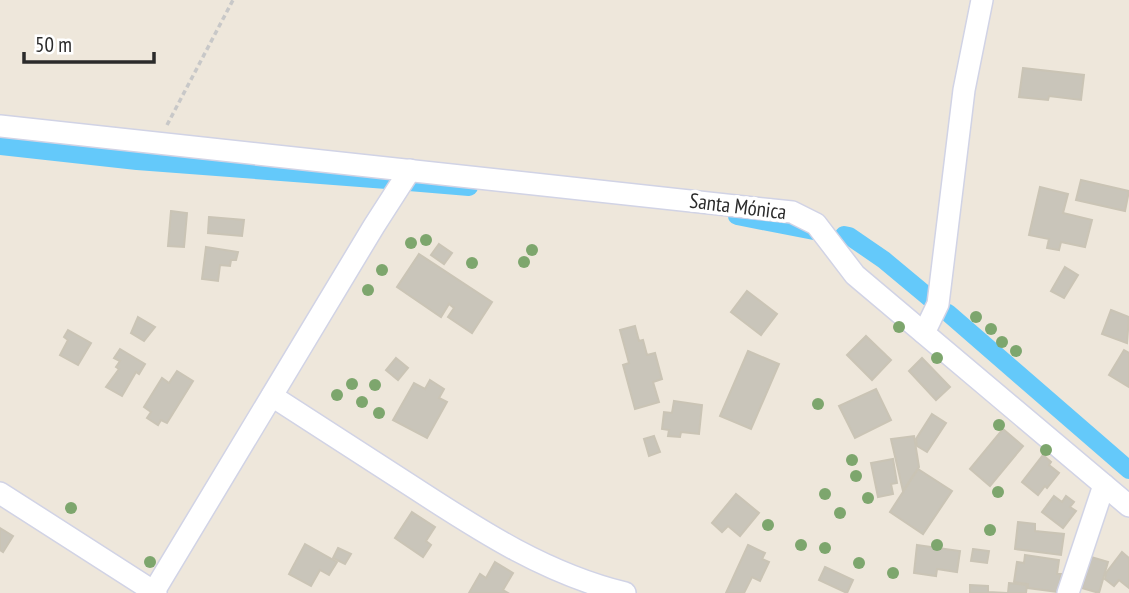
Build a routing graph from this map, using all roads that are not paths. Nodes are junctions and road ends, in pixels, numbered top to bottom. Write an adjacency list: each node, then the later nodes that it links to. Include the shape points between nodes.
1 (982, 0): 4 (street, via 964,89 938,304)
2 (0, 126): 3 (street, Santa Mónica)
3 (411, 170): 4 (street, Santa Mónica, via 792,212 816,225 855,275); 5 (street)
4 (924, 332): 6 (street, Santa Mónica)
5 (272, 396): 9 (street); 10 (street, via 500,542 565,573)
6 (1104, 485): 8 (street, Santa Mónica); 11 (street)
7 (0, 493): 9 (street)
8 (1129, 506)
9 (154, 592)
10 (625, 593)
11 (1068, 593)

